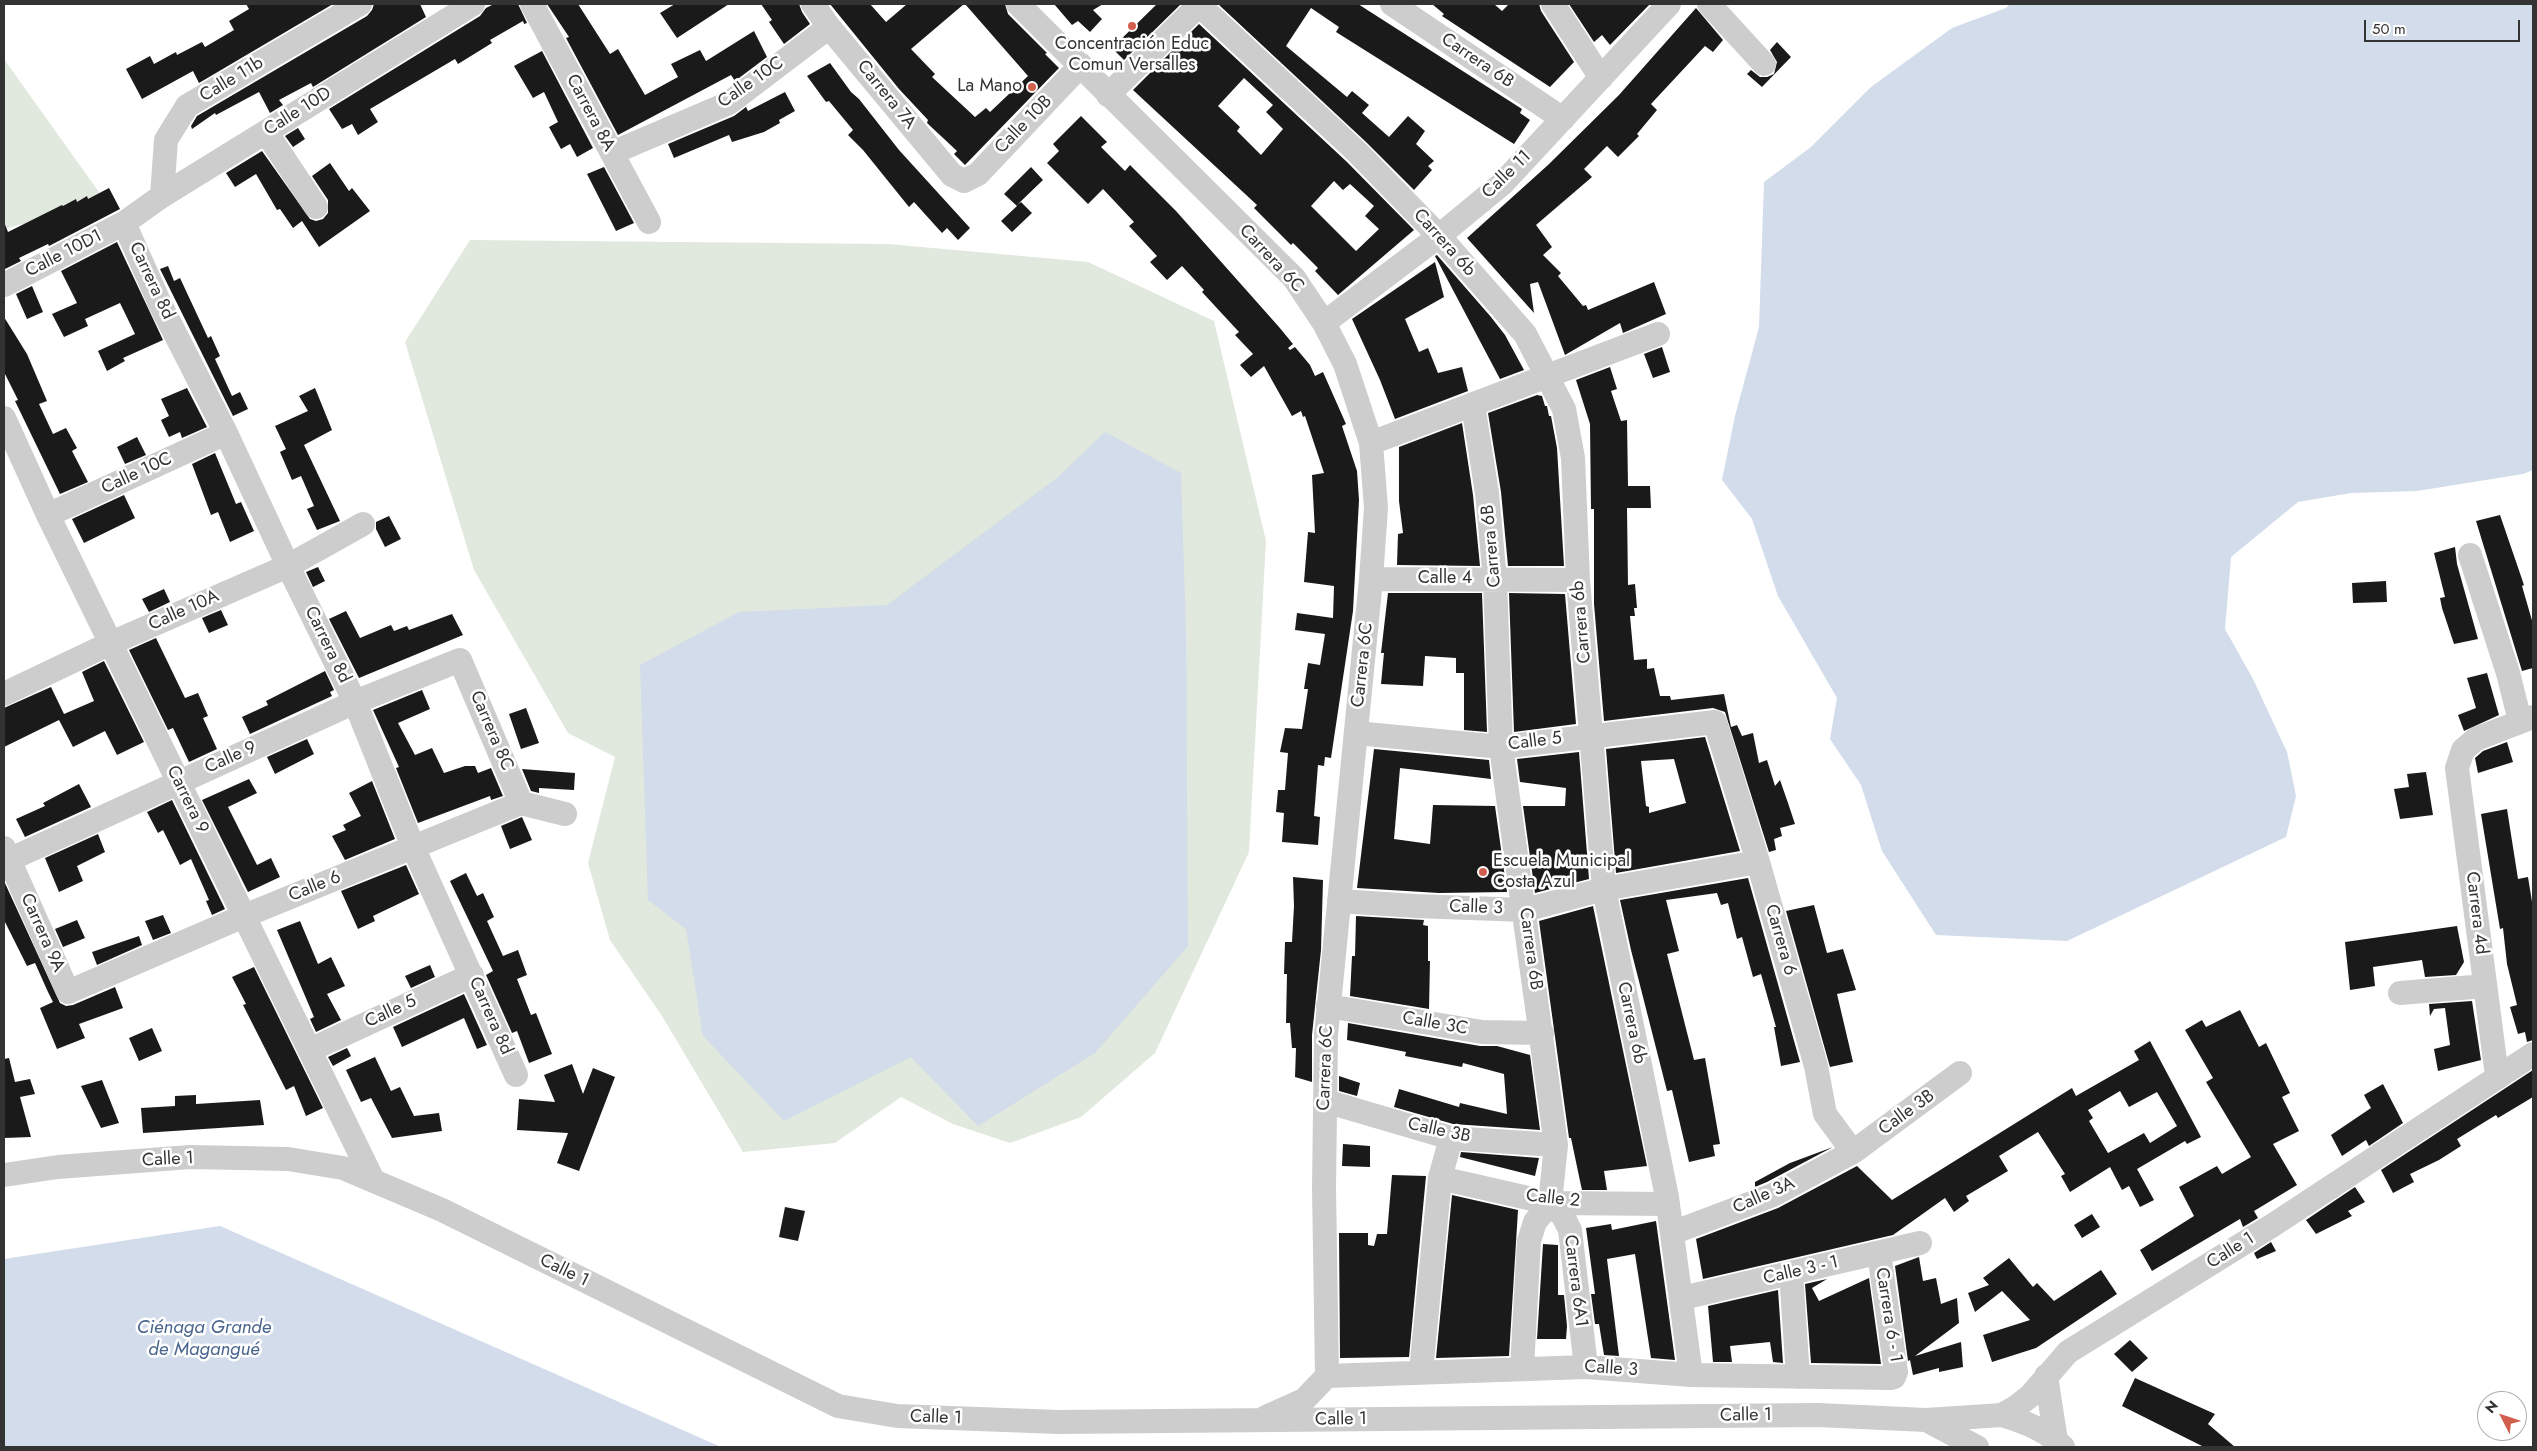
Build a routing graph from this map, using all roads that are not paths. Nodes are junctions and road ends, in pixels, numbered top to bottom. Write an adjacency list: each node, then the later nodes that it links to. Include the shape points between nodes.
1 (360, 4): 20 (street, Calle 11b, via 187,106 166,140)
2 (472, 4): 17 (street, Calle 10D)
3 (532, 4): 18 (street, Carrera 8A)
4 (813, 4): 11 (street, Carrera 7A)
5 (1018, 4): 13 (street, Carrera 6C)
6 (1200, 4): 15 (street); 24 (street, Carrera 6b, via 1357,152)
7 (1392, 4): 16 (street, Carrera 6B)
8 (1553, 4): 14 (street)
9 (1668, 4): 14 (street, Calle 11)
10 (1709, 4): 12 (street)
11 (829, 27): 18 (street, Calle 10C, via 729,103); 19 (street, Carrera 7A, via 952,175)
12 (1764, 64)
13 (1080, 65): 15 (street, Carrera 6C); 19 (street, Calle 10B, via 978,174)
14 (1601, 78): 16 (street, Calle 11)
15 (1108, 96): 26 (street, Carrera 6C, via 1294,278)
16 (1563, 119): 24 (street, Calle 11, via 1502,184)
17 (266, 132): 20 (street, Calle 10D); 21 (street)
18 (612, 153): 22 (street, Carrera 8A)
19 (964, 181)
20 (162, 196): 23 (street, Calle 10D)
21 (316, 206)
22 (649, 222)
23 (124, 223): 25 (street, Calle 10D1); 31 (street, Carrera 8d)
24 (1439, 236): 26 (street, Calle 11); 28 (street, Carrera 6b, via 1525,334)
25 (4, 285)
26 (1324, 323): 32 (street, Carrera 6C, via 1345,364)
27 (1658, 334): 28 (street)
28 (1548, 376): 29 (street); 39 (street, Carrera 6b, via 1564,408 1573,458)
29 (1473, 405): 32 (street); 38 (street, Carrera 6B, via 1487,493)
30 (4, 418): 33 (street, Carrera 9)
31 (226, 433): 33 (street, Calle 10C); 36 (street, Carrera 8d)
32 (1371, 443): 37 (street, Carrera 6C, via 1376,508)
33 (48, 515): 40 (street, Carrera 9)
34 (363, 524): 36 (street, Calle 10A)
35 (2470, 555): 44 (street, via 2508,673)
36 (288, 566): 40 (street, Calle 10A); 43 (street, Carrera 8d)
37 (1372, 579): 38 (street, Calle 4); 46 (street, Carrera 6C)
38 (1495, 580): 39 (street, Calle 4); 48 (street, Carrera 6B)
39 (1578, 580): 47 (street, Carrera 6b)
40 (111, 643): 42 (street, Calle 10A); 49 (street, Carrera 9)
41 (460, 660): 43 (street, Calle 9); 50 (street, Carrera 8C)
42 (4, 694)
43 (355, 702): 49 (street, Calle 9); 52 (street, Carrera 8d)
44 (2527, 719): 60 (street, Carrera 4d, via 2476,739 2462,750 2457,768)
45 (1715, 722): 47 (street, Calle 5); 54 (street, Carrera 6)
46 (1356, 733): 48 (street, Calle 5); 56 (street, Carrera 6C)
47 (1591, 735): 48 (street, Calle 5); 55 (street, Carrera 6b)
48 (1501, 747): 57 (street, Carrera 6B)
49 (179, 782): 53 (street, Calle 9); 58 (street, Carrera 9)
50 (521, 803): 51 (street); 52 (street, Calle 6)
51 (565, 814)
52 (414, 847): 58 (street, Calle 6); 59 (street, Carrera 8d)
53 (6, 856): 61 (street, Carrera 9A)
54 (1758, 862): 55 (street, Calle 3); 73 (street, Carrera 6, via 1816,1066 1825,1114)
55 (1604, 889): 57 (street, Calle 3); 78 (street, Carrera 6b)
56 (1339, 901): 57 (street, Calle 3); 63 (street, Carrera 6C)
57 (1525, 910): 64 (street, Carrera 6B)
58 (244, 916): 61 (street, Calle 6); 65 (street, Carrera 9)
59 (472, 975): 65 (street, Calle 5); 68 (street, Carrera 8d)
60 (2485, 986): 62 (street); 69 (street, Carrera 4d)
61 (68, 992)
62 (2400, 993)
63 (1328, 1006): 64 (street, Calle 3C, via 1482,1032); 70 (street, Carrera 6C)
64 (1542, 1033): 72 (street, Carrera 6B)
65 (310, 1050): 76 (street, Carrera 9)
66 (2533, 1054): 69 (street, Calle 1)
67 (1960, 1073): 73 (street, Calle 3B)
68 (516, 1075)
69 (2497, 1076): 89 (street, Calle 1, via 2274,1225 2068,1352)
70 (1325, 1101): 71 (street, Calle 3B); 88 (street, Carrera 6C)
71 (1451, 1138): 72 (street, Calle 3B); 75 (street)
72 (1556, 1145): 77 (street, Carrera 6B)
73 (1853, 1152): 79 (street, Calle 3A, via 1773,1195)
74 (4, 1175): 76 (street, Calle 1, via 58,1167 190,1157 288,1159 343,1168)
75 (1440, 1178): 77 (street, Calle 2); 86 (street)
76 (374, 1180): 93 (street, Calle 1, via 442,1210 838,1406 897,1416 1049,1422)
77 (1550, 1203): 78 (street, Calle 2); 84 (street, Carrera 6A1, via 1563,1216 1570,1230); 85 (street, via 1535,1222 1529,1241)
78 (1668, 1204): 79 (street, Carrera 6b)
79 (1672, 1233): 83 (street, Carrera 6b)
80 (1920, 1243): 81 (street, Calle 3 - 1)
81 (1878, 1253): 82 (street, Calle 3 - 1); 91 (street, Carrera 6 - 1, via 1896,1372)
82 (1791, 1273): 83 (street, Calle 3 - 1); 90 (street)
83 (1682, 1298): 87 (street, Carrera 6b)
84 (1586, 1367): 85 (street, Calle 3); 87 (street, Calle 3)
85 (1522, 1368): 86 (street, Calle 3)
86 (1421, 1371): 88 (street, Calle 3)
87 (1691, 1375): 90 (street, Calle 3)
88 (1327, 1376): 93 (street, via 1304,1400)
89 (2046, 1376): 92 (street, Calle 1, via 2030,1396); 95 (street)
90 (1798, 1377): 91 (street, Calle 3)
91 (1894, 1377)
92 (2002, 1415): 94 (street, Calle 1); 95 (street, via 2028,1423)
93 (1260, 1420): 94 (street, Calle 1, via 1818,1415)
94 (1926, 1420): 96 (street, Calle 1)
95 (2058, 1445)
96 (1976, 1447)

